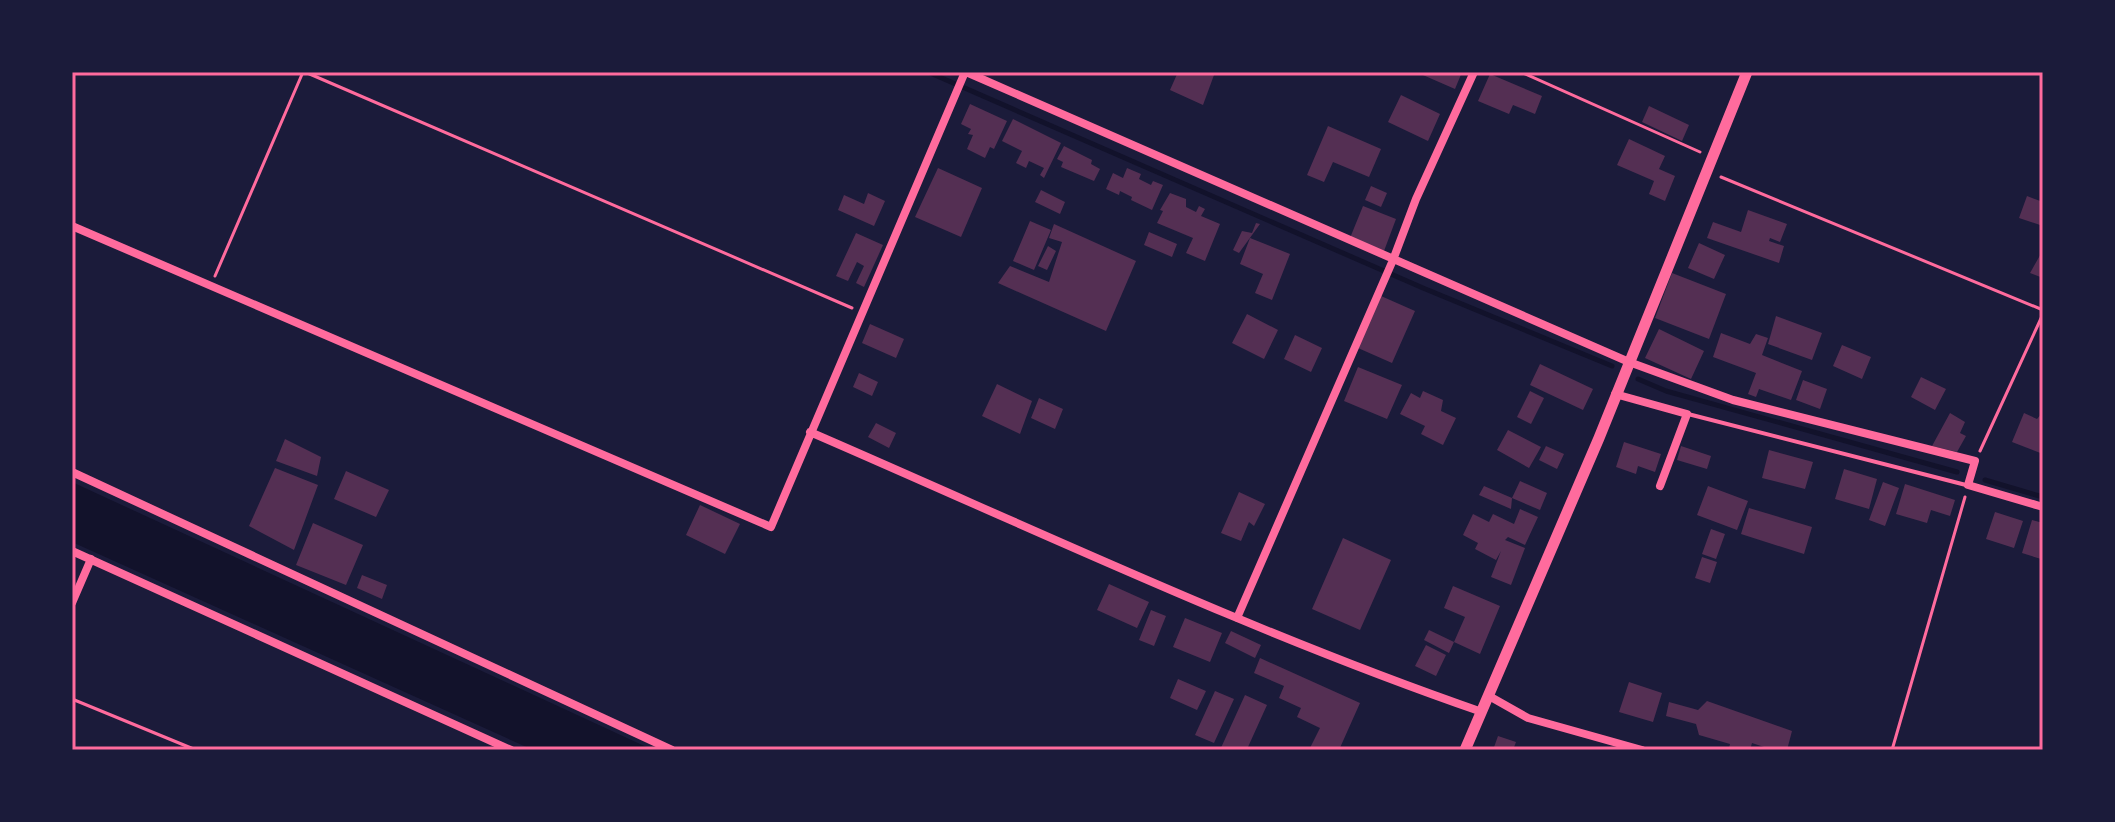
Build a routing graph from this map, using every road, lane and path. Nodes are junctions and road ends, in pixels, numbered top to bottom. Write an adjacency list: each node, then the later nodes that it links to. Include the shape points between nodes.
1 (304, 72): 10 (path); 11 (path)
2 (966, 72): 9 (street); 11 (street)
3 (1474, 72): 9 (street)
4 (1521, 72): 6 (path)
5 (1747, 72): 6 (main road)
6 (1711, 157): 7 (main road)
7 (1706, 170): 12 (path); 13 (main road)
8 (72, 226): 10 (street)
9 (1393, 260): 13 (street); 25 (street)
10 (211, 287): 16 (street, via 771,527)
11 (864, 312): 16 (street)
12 (2043, 312): 17 (path)
13 (1629, 362): 14 (main road); 17 (street, via 1733,400)
14 (1615, 394): 15 (street); 26 (main road)
15 (1687, 414): 19 (lane); 20 (street)
16 (810, 432): 25 (street)
17 (1975, 461): 19 (street)
18 (72, 472): 31 (street)
19 (1968, 485): 21 (street); 34 (path)
20 (1660, 486)
21 (2043, 507)
22 (72, 551): 23 (street)
23 (91, 559): 24 (street); 30 (street)
24 (72, 603)
25 (1237, 618): 28 (street)
26 (1489, 696): 28 (main road); 33 (street, via 1528,718)
27 (72, 699): 29 (path)
28 (1482, 712): 32 (main road)
29 (196, 750)
30 (511, 750)
31 (672, 750)
32 (1465, 750)
33 (1642, 750)
34 (1892, 750)

